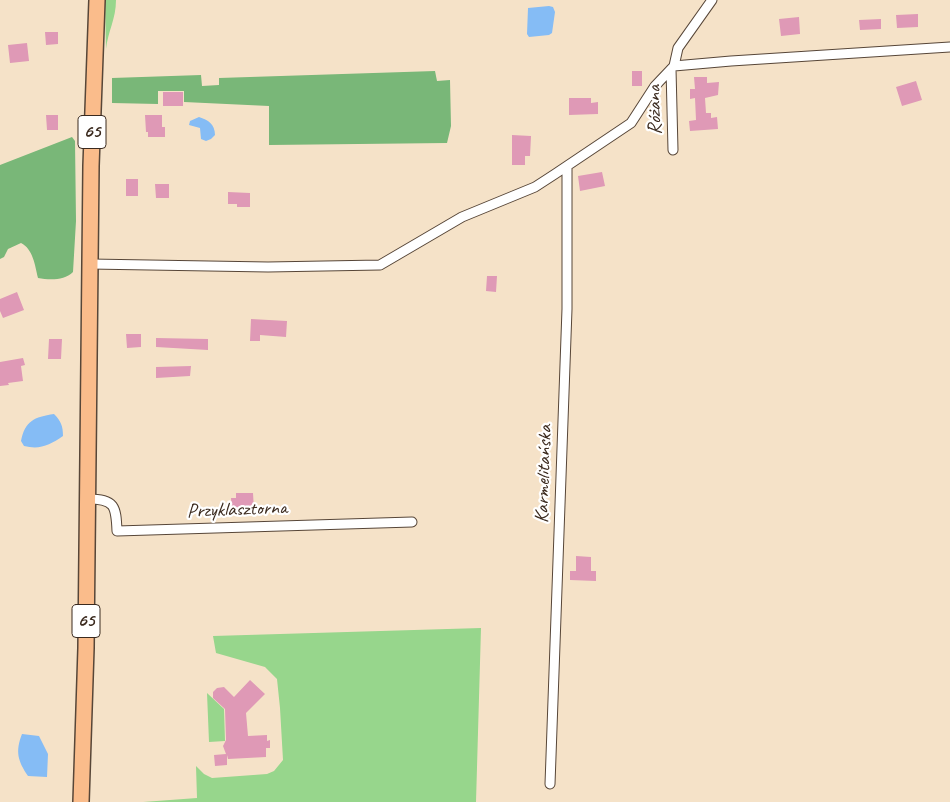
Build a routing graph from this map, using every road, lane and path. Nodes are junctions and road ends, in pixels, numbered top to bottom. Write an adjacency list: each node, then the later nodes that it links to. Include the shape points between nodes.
1 (97, 0): 7 (main road, 65)
2 (712, 0): 4 (street, via 678,48)
3 (950, 47): 4 (street, via 731,60)
4 (673, 68): 5 (street, Różana); 6 (street, via 655,86 631,122)
5 (672, 150)
6 (567, 166): 7 (street, via 535,187 462,217 380,265); 10 (street, Karmelitańska, via 567,309)
7 (90, 264): 8 (main road, 65)
8 (88, 499): 9 (street, Przyklasztorna, via 105,500 114,506 118,531); 11 (main road, 65)
9 (412, 522)
10 (550, 784)
11 (81, 802)

